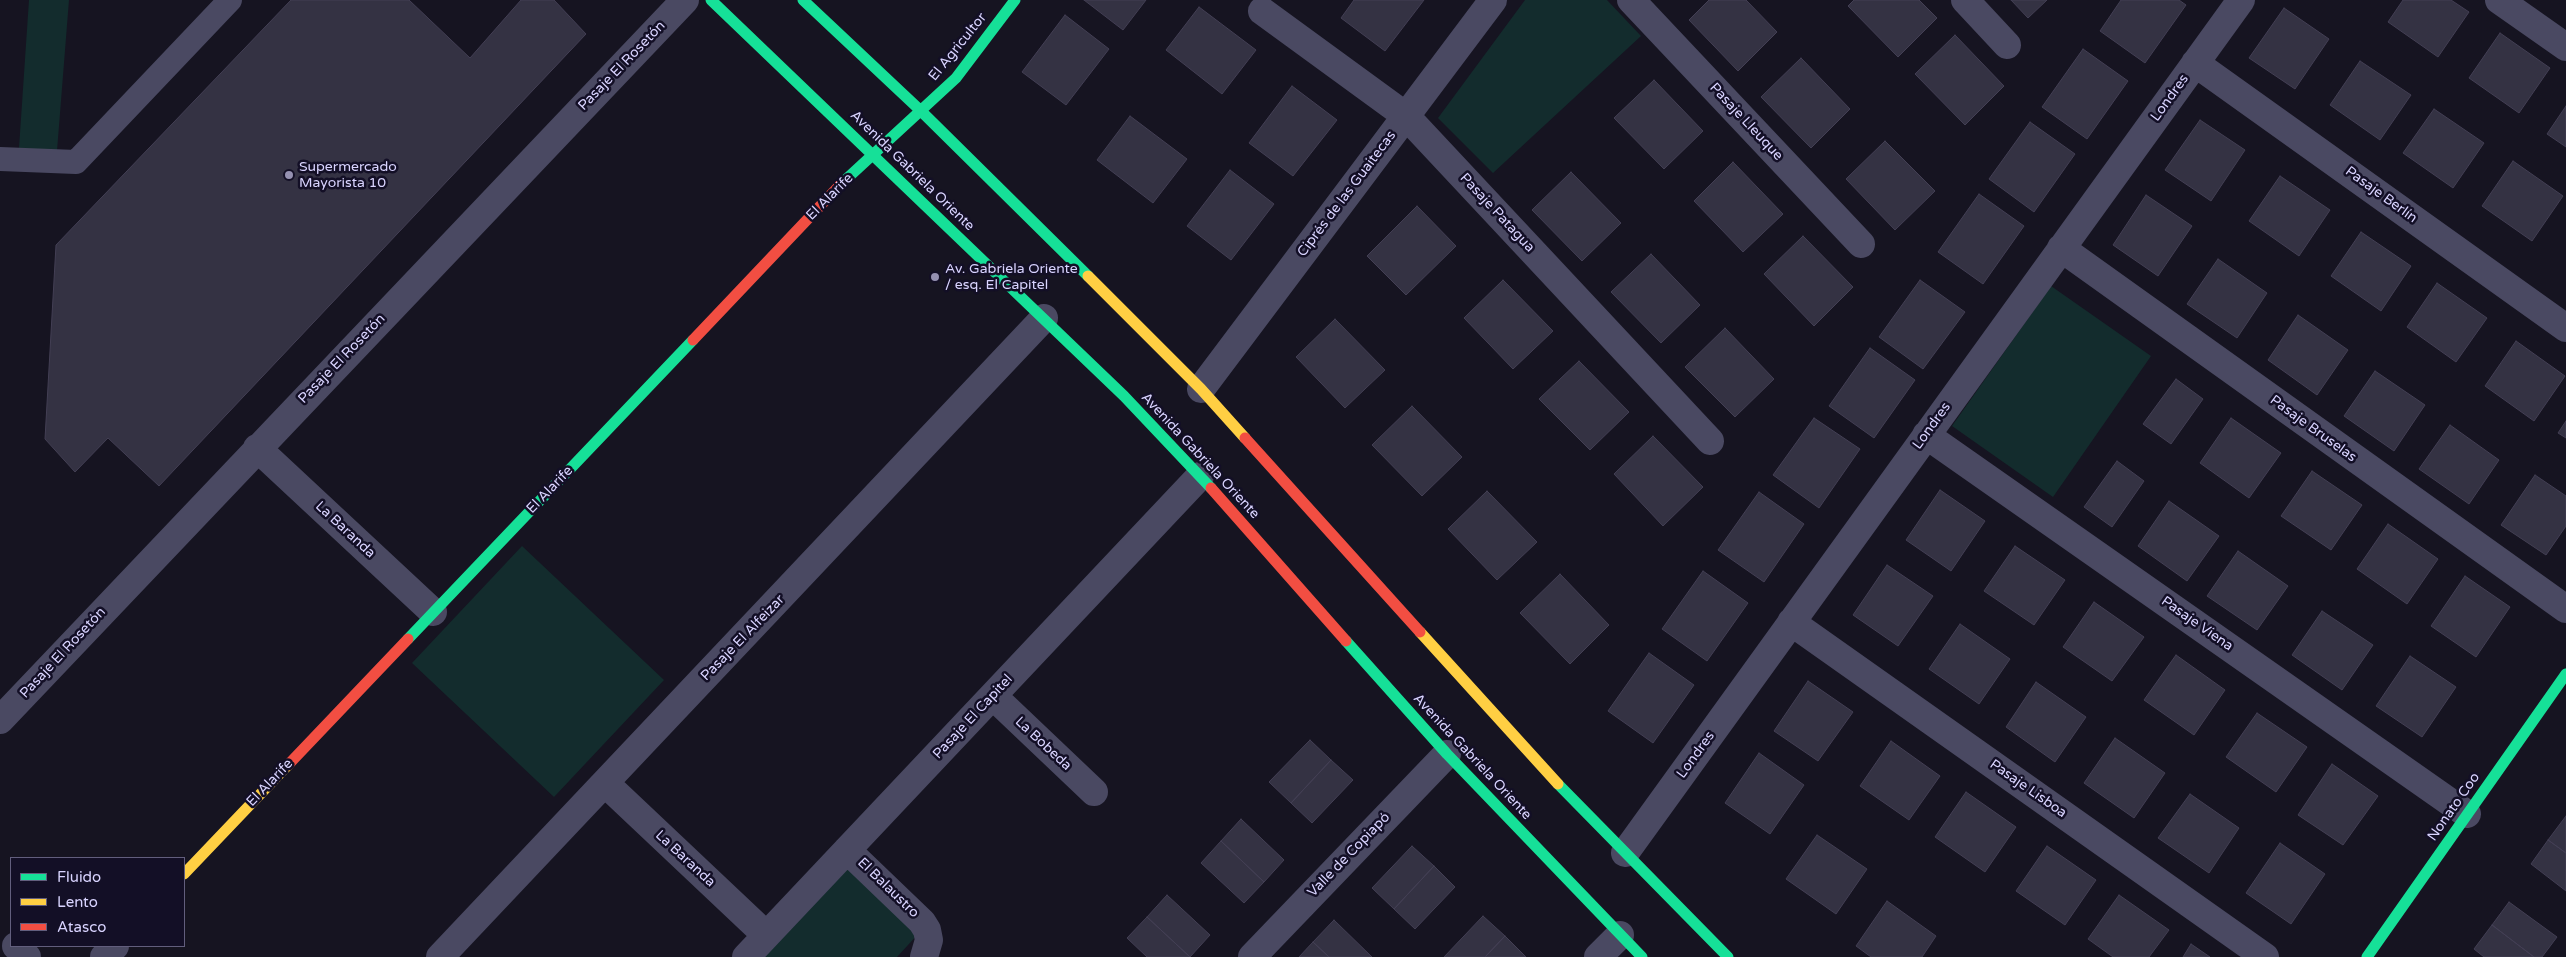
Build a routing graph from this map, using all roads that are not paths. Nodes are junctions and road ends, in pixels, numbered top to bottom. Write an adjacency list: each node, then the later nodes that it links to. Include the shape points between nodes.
1 (230, 0): 18 (lane, via 76,162)
2 (685, 0): 26 (street, Pasaje El Rosetón)
3 (711, 0): 17 (main road, Avenida Gabriela Oriente)
4 (803, 0): 15 (main road)
5 (1015, 0): 15 (main road, El Agricultor, via 956,78)
6 (1493, 0): 16 (street, Ciprés de las Guaitecas)
7 (1631, 0): 19 (street, Pasaje Lleuque)
8 (1965, 0): 12 (street)
9 (2241, 0): 14 (street, Londres)
10 (2499, 0): 13 (street)
11 (1262, 11): 16 (street, Pasaje Patagua)
12 (2007, 44)
13 (2566, 47)
14 (2195, 63): 20 (street, Londres); 22 (street, Pasaje Berlín)
15 (921, 111): 17 (main road, El Alarife); 23 (main road)
16 (1406, 116): 23 (street, Ciprés de las Guaitecas); 25 (street, Pasaje Patagua)
17 (874, 154): 21 (main road, Avenida Gabriela Oriente); 29 (main road, El Alarife, via 840,185)
18 (0, 159)
19 (1861, 244)
20 (2061, 248): 24 (street, Londres); 28 (street, Pasaje Bruselas)
21 (1044, 318): 27 (main road, Avenida Gabriela Oriente); 35 (street, Pasaje El Alfeizar)
22 (2566, 328)
23 (1201, 388): 39 (main road, via 1524,748)
24 (1926, 435): 30 (street, Londres); 37 (street, Pasaje Viena)
25 (1710, 441)
26 (257, 448): 29 (street, La Baranda); 33 (street, Pasaje El Rosetón)
27 (1200, 476): 32 (street, Pasaje El Capitel); 34 (main road, Avenida Gabriela Oriente)
28 (2566, 609)
29 (433, 612): 40 (main road, El Alarife)
30 (1791, 622): 39 (street, Londres); 56 (street, Pasaje Lisboa)
31 (2566, 674): 37 (main road, Nonato Coo)
32 (993, 696): 36 (street, La Bobeda); 38 (street, Pasaje El Capitel)
33 (0, 720)
34 (1447, 754): 43 (main road, Avenida Gabriela Oriente); 52 (street, Valle de Copiapó)
35 (605, 783): 42 (street, La Baranda); 49 (street, Pasaje El Alfeizar)
36 (1094, 792)
37 (2467, 814): 57 (main road, Nonato Coo)
38 (847, 850): 42 (street, Pasaje El Capitel); 51 (street, El Balaustro, via 928,930)
39 (1625, 853): 55 (main road)
40 (185, 873)
41 (0, 931): 44 (street)
42 (766, 936): 50 (street, Pasaje El Capitel)
43 (1620, 936): 53 (street); 54 (main road, Avenida Gabriela Oriente)
44 (10, 941)
45 (17, 947): 47 (street)
46 (114, 947): 48 (street)
47 (28, 957)
48 (104, 957)
49 (440, 957)
50 (746, 957)
51 (924, 957)
52 (1252, 957)
53 (1598, 957)
54 (1642, 957)
55 (1728, 957)
56 (2265, 957)
57 (2367, 957)

